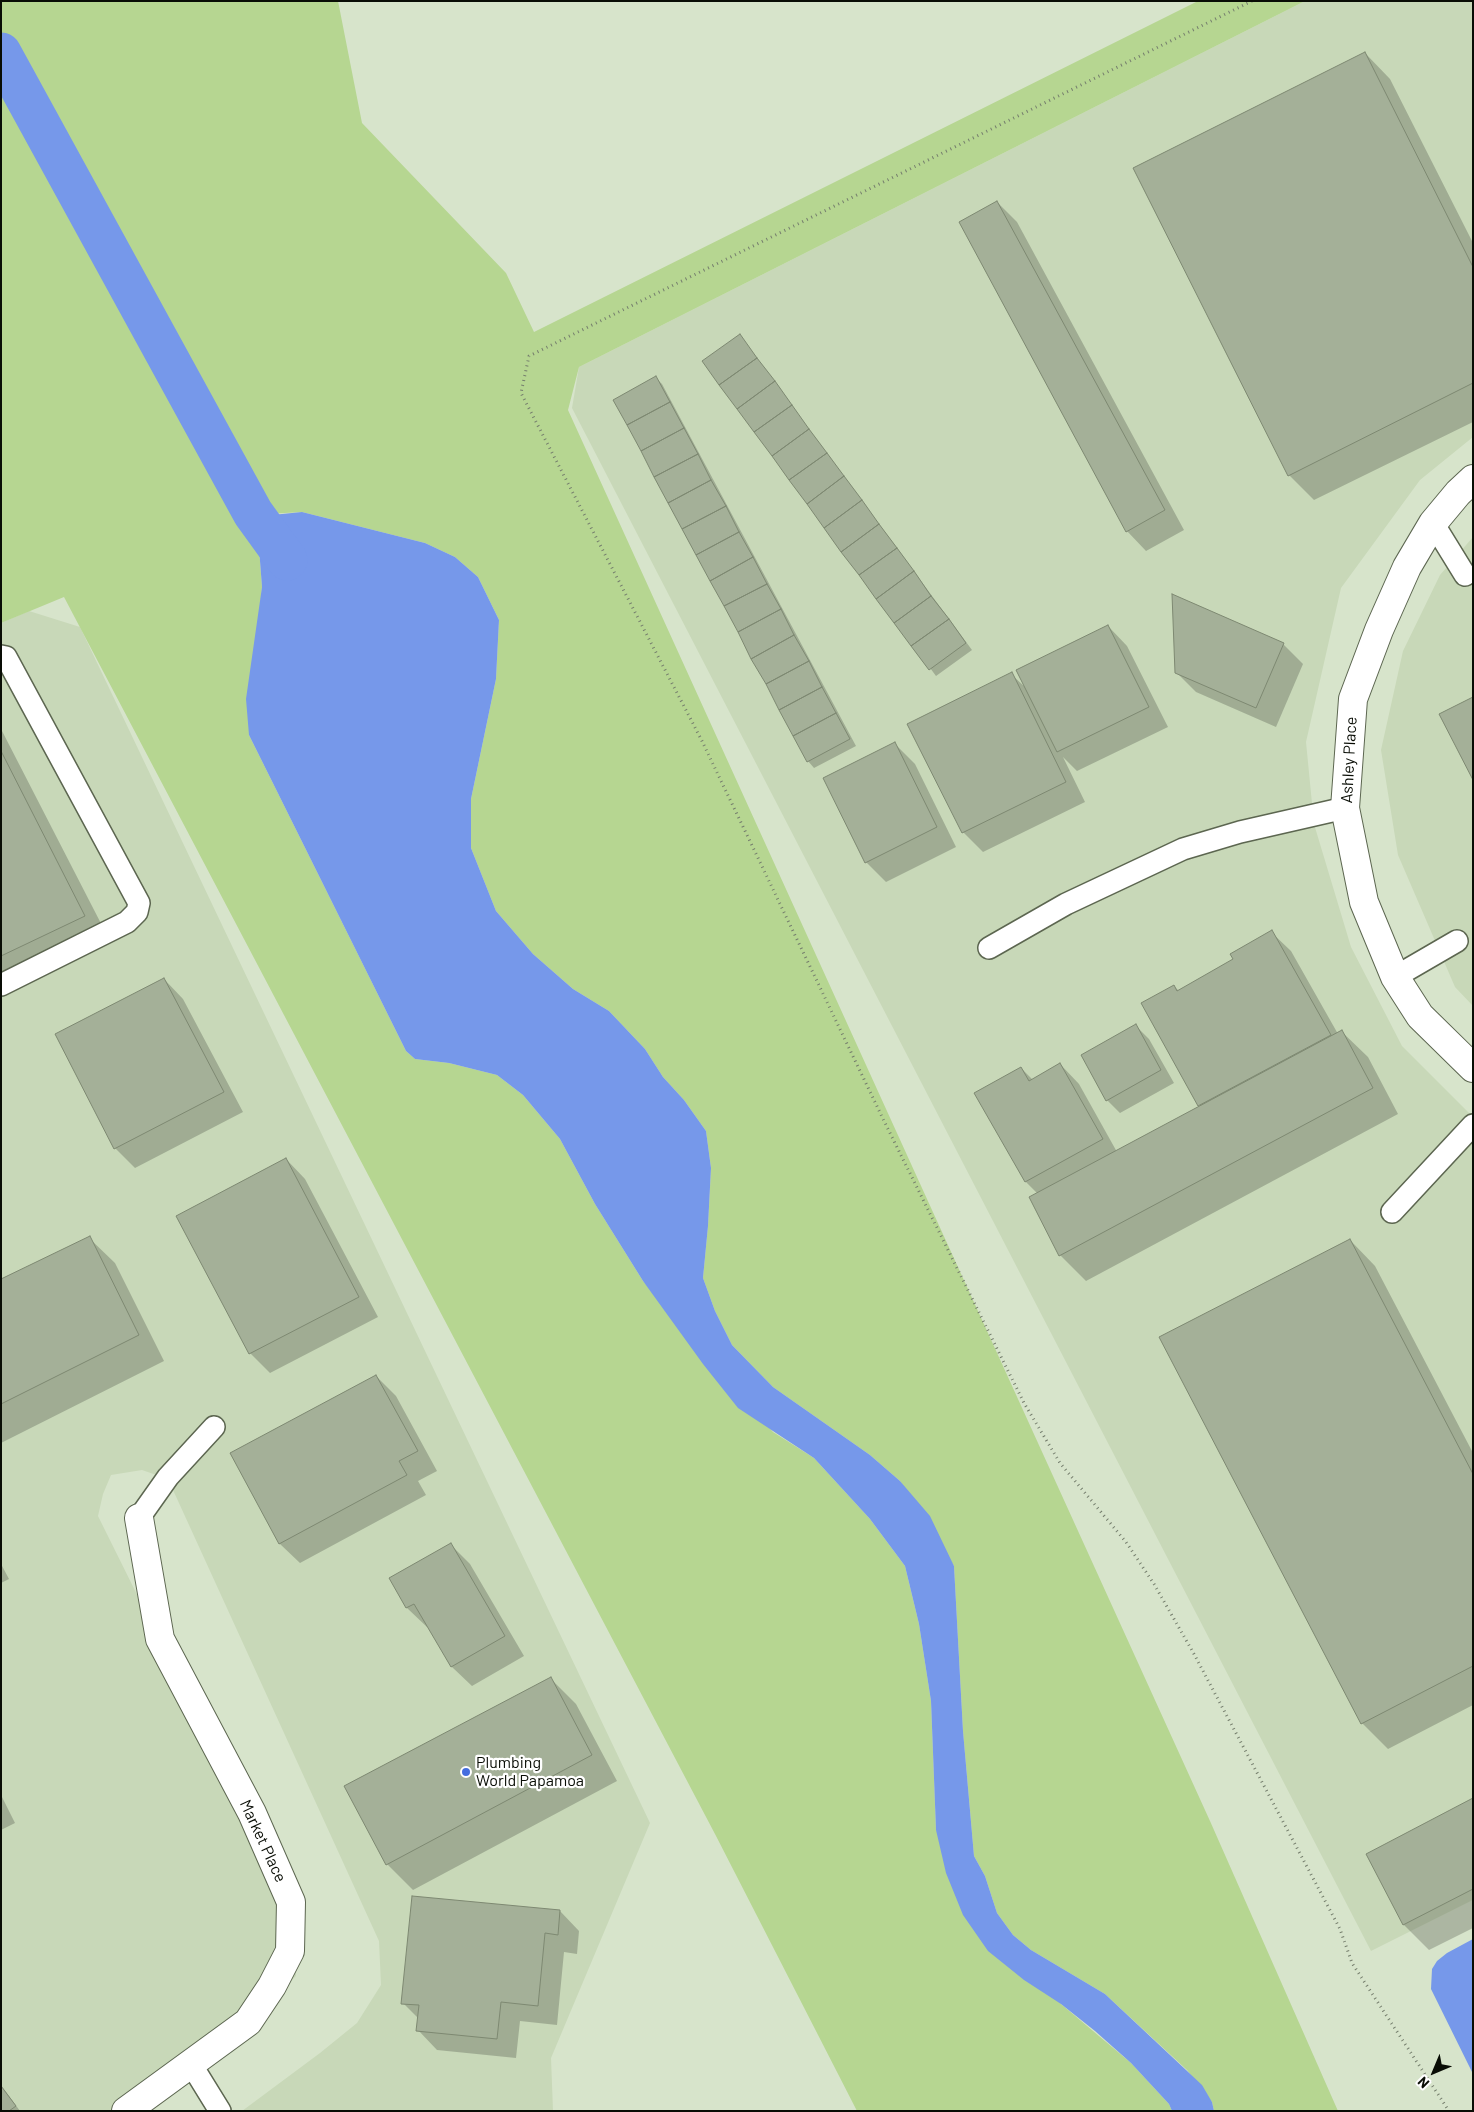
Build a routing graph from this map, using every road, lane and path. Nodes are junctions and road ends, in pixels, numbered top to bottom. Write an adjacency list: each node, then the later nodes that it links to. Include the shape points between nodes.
1 (1252, 1): 19 (path, via 529,356 521,393 701,739 1024,1404 1060,1463 1126,1542 1154,1584 1340,1928 1352,1963)
2 (1473, 479): 3 (street, Ashley Place)
3 (1433, 523): 4 (lane); 6 (street, Ashley Place, via 1407,567 1353,699)
4 (1465, 575)
5 (1, 656): 10 (lane, via 6,657 139,903 137,912 126,922)
6 (1345, 808): 8 (lane, via 1183,849 1066,904); 9 (street, Ashley Place, via 1364,902)
7 (1457, 941): 9 (lane)
8 (989, 948)
9 (1395, 977): 11 (street, Ashley Place, via 1420,1016)
10 (1, 985)
11 (1473, 1068)
12 (1473, 1125): 13 (lane)
13 (1392, 1212)
14 (214, 1427): 15 (lane, via 168,1477)
15 (139, 1518): 16 (street, Market Place, via 160,1639 252,1813 291,1902 290,1951 272,1986 248,2022)
16 (191, 2064): 17 (street, Market Place); 18 (lane)
17 (126, 2111)
18 (220, 2111)
19 (1449, 2111)

